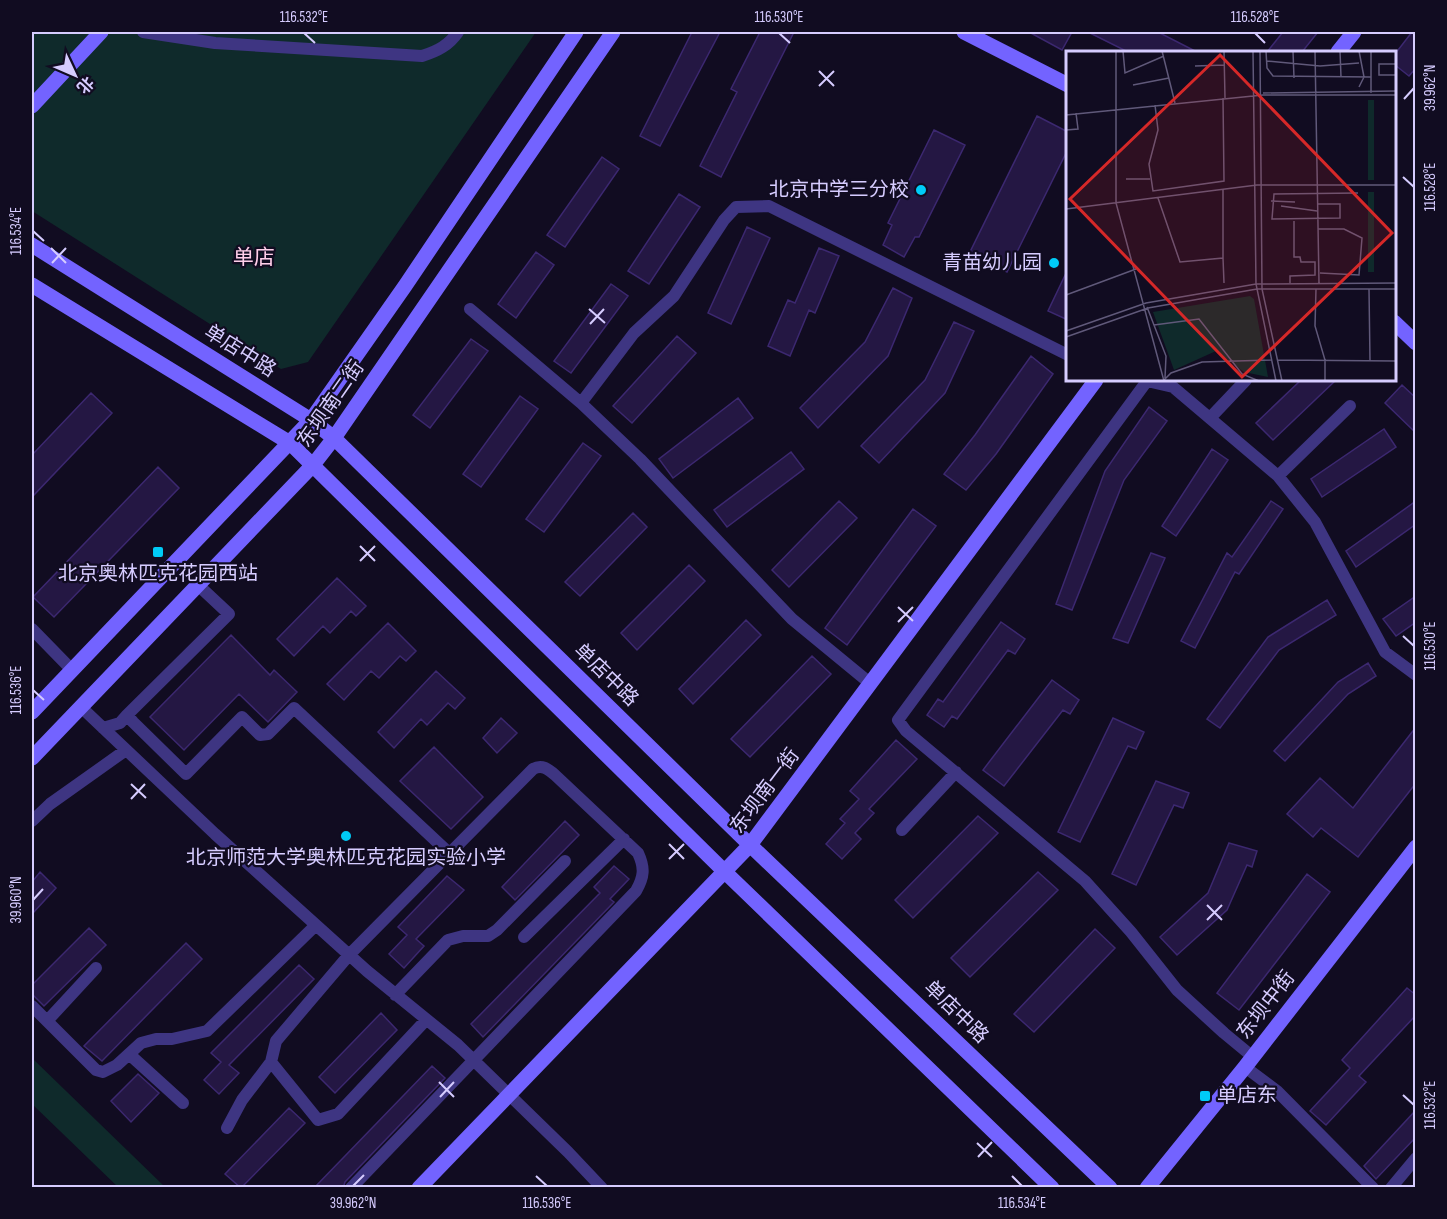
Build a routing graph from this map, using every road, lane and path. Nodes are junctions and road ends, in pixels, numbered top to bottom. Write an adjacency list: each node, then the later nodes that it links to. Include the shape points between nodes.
1 (101, 32): 10 (street)
2 (143, 32): 3 (street, via 215,43 422,56 440,50)
3 (458, 32)
4 (576, 32): 22 (street, 东坝南二街)
5 (613, 32): 23 (street, 东坝南二街)
6 (964, 32): 9 (street)
7 (1353, 32): 8 (street)
8 (1339, 51)
9 (1066, 84)
10 (32, 105)
11 (32, 245): 22 (street, 单店中路)
12 (32, 285): 24 (street)
13 (470, 309): 19 (street)
14 (1396, 323): 15 (street)
15 (1416, 343)
16 (1066, 354): 19 (street, via 769,206 736,207 674,296 634,333)
17 (1095, 381): 31 (street, 东坝南一街)
18 (1245, 381): 21 (street)
19 (581, 403): 31 (street, via 640,459 792,619)
20 (1350, 406): 26 (street)
21 (1210, 418): 26 (street); 38 (street, via 1173,387 1147,381 898,720)
22 (311, 420): 23 (street, 单店中路); 24 (street, 东坝南二街)
23 (334, 438): 25 (street, 东坝南二街); 42 (street, 单店中路)
24 (290, 443): 25 (street); 29 (street, 东坝南二街)
25 (313, 465): 27 (street, 东坝南二街); 46 (street)
26 (1278, 476): 30 (street, via 1315,522 1385,652)
27 (198, 585): 32 (street, 东坝南二街); 34 (street, via 229,614)
28 (32, 629): 29 (street)
29 (72, 670): 33 (street, 东坝南二街)
30 (1416, 675)
31 (872, 684): 42 (street, 东坝南一街)
32 (81, 707): 35 (street); 37 (street, 东坝南二街)
33 (32, 712)
34 (127, 715): 35 (street, via 120,723); 44 (street, via 186,774 242,717 260,735 268,734 294,708)
35 (103, 728): 36 (street)
36 (126, 750): 39 (street); 47 (street)
37 (32, 758)
38 (956, 772): 40 (street); 58 (street, via 1085,881 1177,990)
39 (32, 821)
40 (902, 830)
41 (624, 839): 44 (street, via 555,775 538,766); 48 (street); 56 (street, via 641,860 643,878 636,891)
42 (750, 845): 46 (street, 东坝南一街); 67 (street, 单店中路)
43 (1416, 847): 58 (street, 东坝中街)
44 (449, 854): 49 (street)
45 (565, 861): 51 (street, via 497,930 488,936 448,940)
46 (725, 872): 59 (street, 东坝南一街); 66 (street)
47 (316, 925): 49 (street); 55 (street, via 207,1031 141,1043)
48 (524, 937)
49 (349, 955): 51 (street); 57 (street, via 276,1041)
50 (96, 968): 54 (street)
51 (395, 994): 53 (street)
52 (32, 1005): 54 (street)
53 (426, 1020): 56 (street); 57 (street, via 338,1114 328,1118 318,1120)
54 (47, 1021): 55 (street, via 96,1070 103,1072)
55 (129, 1054): 60 (street)
56 (473, 1060): 59 (street); 63 (street)
57 (271, 1062): 61 (street, via 242,1100)
58 (1249, 1062): 68 (street, 东坝中街); 69 (street)
59 (509, 1095): 64 (street, 东坝南一街); 65 (street)
60 (183, 1103)
61 (227, 1128)
62 (1416, 1158): 70 (street)
63 (351, 1188)
64 (419, 1188)
65 (602, 1188)
66 (1052, 1188)
67 (1110, 1188)
68 (1147, 1188)
69 (1373, 1188)
70 (1391, 1188)

